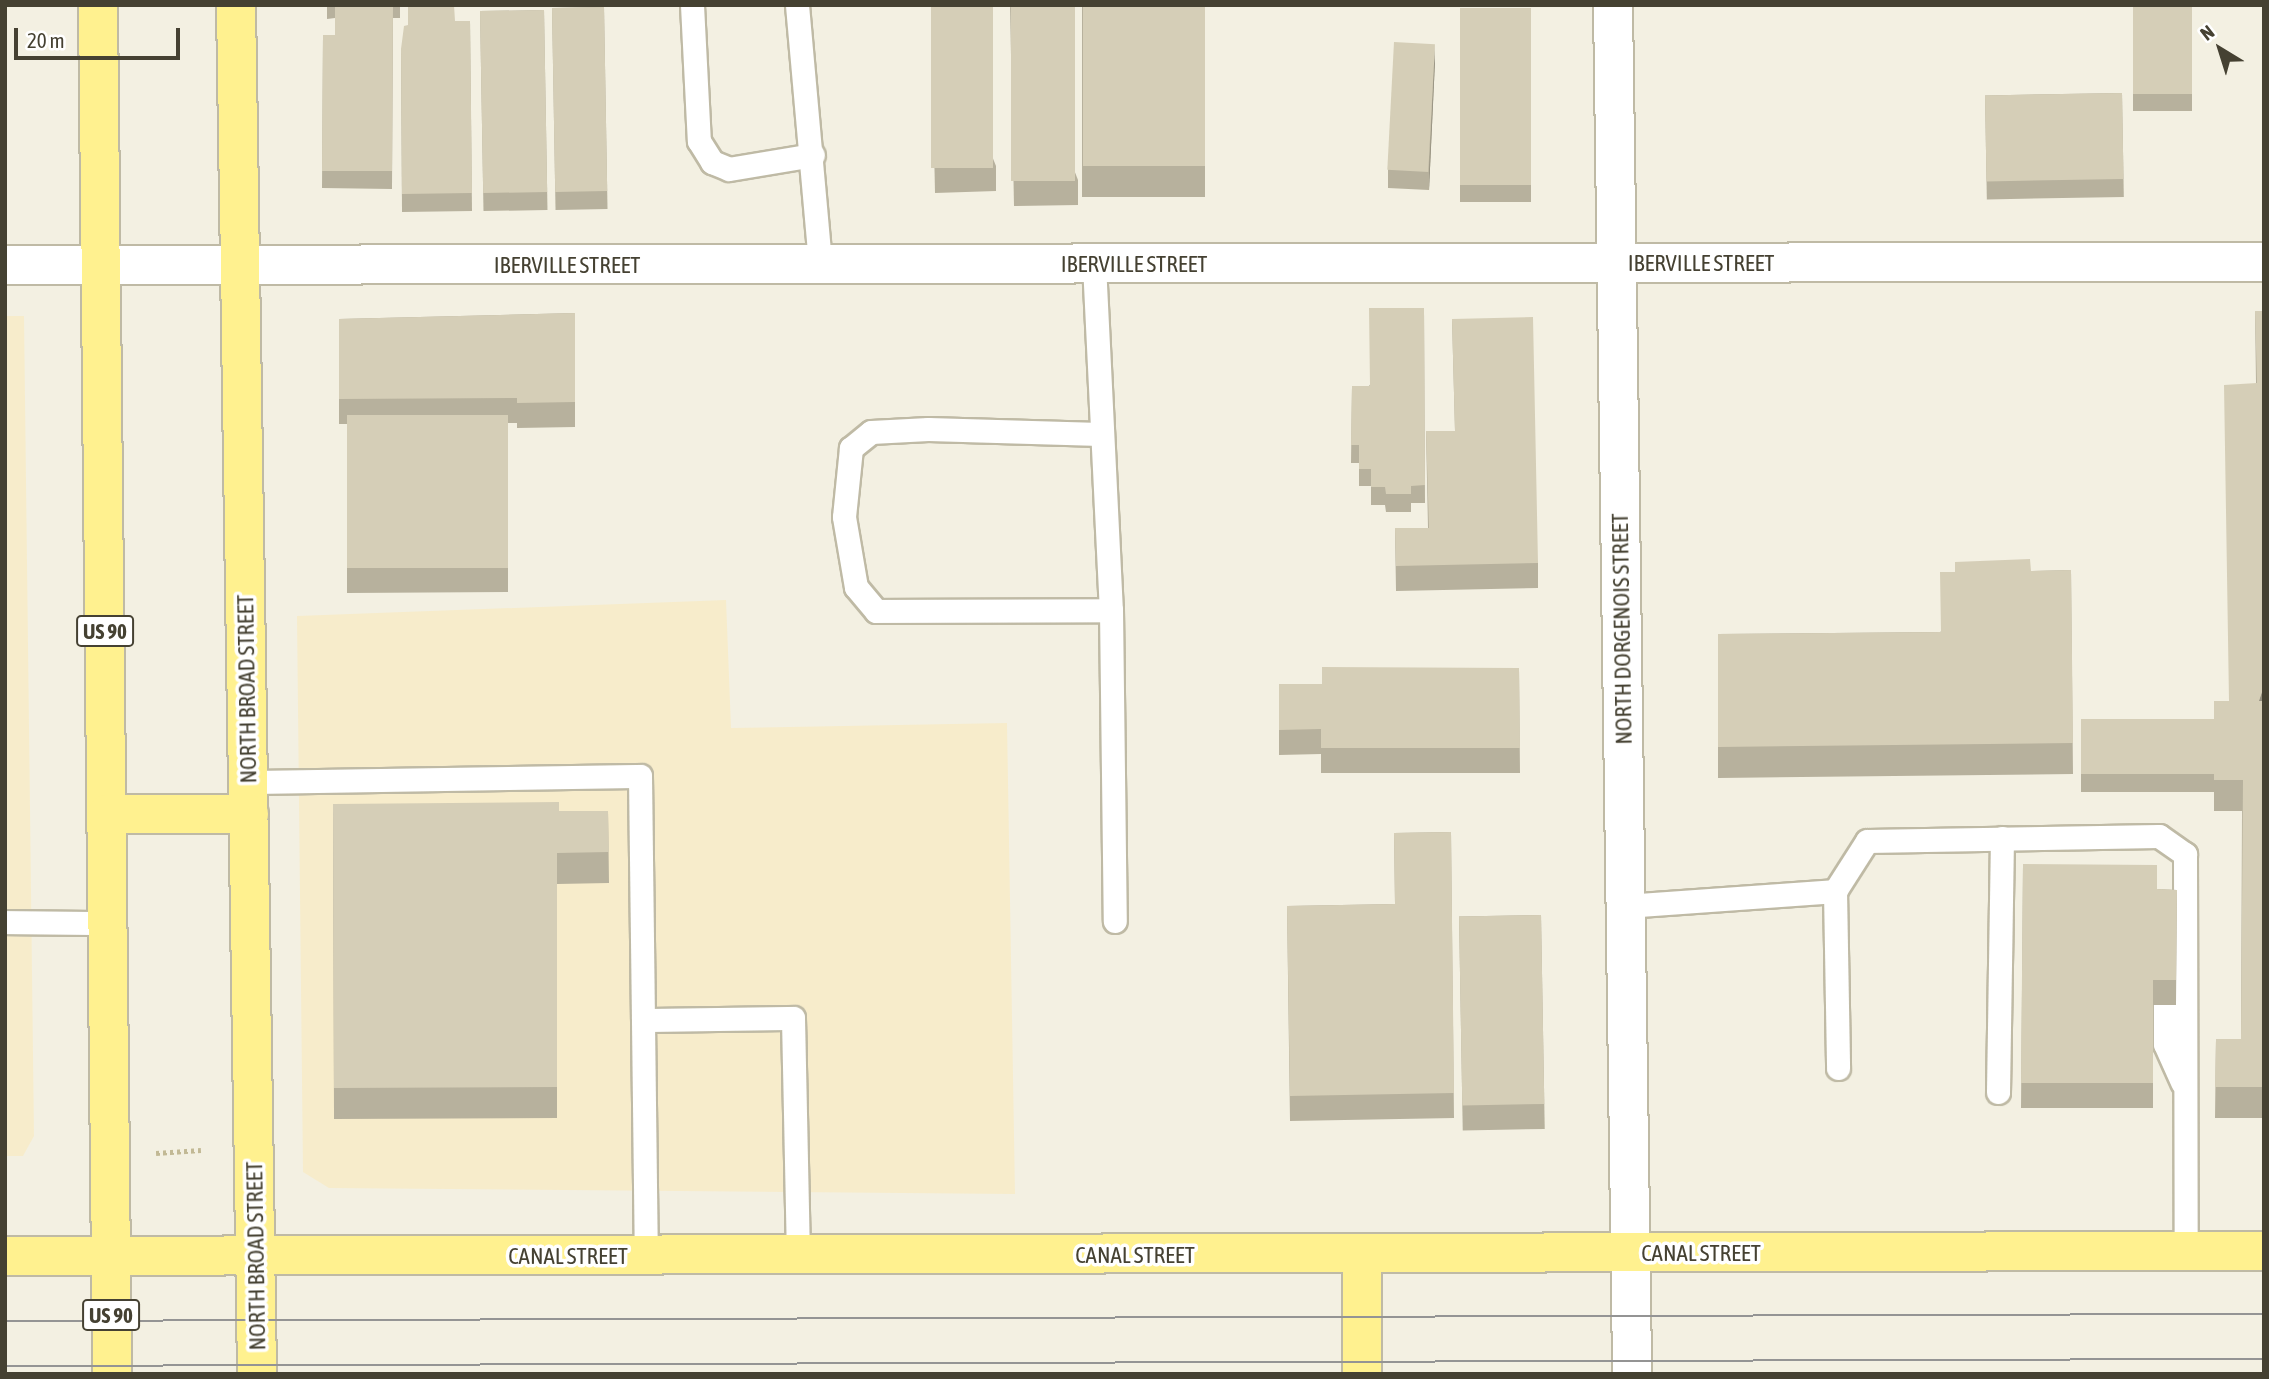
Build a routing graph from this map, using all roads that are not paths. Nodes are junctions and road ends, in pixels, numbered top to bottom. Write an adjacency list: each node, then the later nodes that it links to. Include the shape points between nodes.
1 (98, 5): 11 (main road, US 90)
2 (236, 5): 13 (main road, NORTH BROAD STREET)
3 (692, 5): 6 (lane, via 699,141 712,162 729,169)
4 (797, 5): 6 (lane)
5 (1613, 5): 8 (street, NORTH DORGENOIS STREET)
6 (813, 155): 12 (lane)
7 (2264, 261): 8 (street, IBERVILLE STREET)
8 (1617, 263): 9 (street, IBERVILLE STREET); 21 (street, NORTH DORGENOIS STREET)
9 (1094, 264): 12 (street, IBERVILLE STREET); 14 (lane)
10 (5, 265): 11 (street, IBERVILLE STREET)
11 (102, 265): 13 (street, IBERVILLE STREET); 17 (main road, US 90)
12 (820, 265): 13 (street, IBERVILLE STREET)
13 (240, 266): 16 (main road, NORTH BROAD STREET)
14 (1100, 434): 15 (lane); 15 (lane, via 871,432 850,448 844,517 856,587 876,611)
15 (1111, 610): 23 (lane)
16 (249, 798): 17 (main road); 27 (lane, via 640,776); 39 (main road, NORTH BROAD STREET)
17 (107, 814): 25 (main road, US 90)
18 (2002, 838): 19 (lane, via 2159,836); 20 (lane, via 1867,841); 30 (lane)
19 (2185, 853): 22 (lane, via 2165,895); 29 (lane)
20 (1835, 891): 21 (lane); 28 (lane)
21 (1626, 906): 33 (street, NORTH DORGENOIS STREET)
22 (2165, 914)
23 (1115, 920)
24 (5, 922): 25 (lane)
25 (106, 923): 36 (main road, US 90)
26 (2165, 1005): 29 (lane, via 2165,1044)
27 (643, 1020): 37 (lane); 38 (lane, via 793,1018)
28 (1838, 1068)
29 (2186, 1090): 31 (lane)
30 (1998, 1092)
31 (2186, 1251): 32 (main road, CANAL STREET); 33 (main road, CANAL STREET)
32 (2264, 1251)
33 (1630, 1253): 34 (main road, CANAL STREET); 43 (street, NORTH DORGENOIS STREET)
34 (1362, 1254): 38 (main road, CANAL STREET); 42 (main road)
35 (5, 1256): 36 (main road, CANAL STREET)
36 (112, 1256): 39 (main road, CANAL STREET); 40 (main road, US 90)
37 (646, 1256): 38 (main road, CANAL STREET); 39 (main road, CANAL STREET)
38 (798, 1256)
39 (256, 1257): 41 (main road, NORTH BROAD STREET)
40 (112, 1374)
41 (257, 1374)
42 (1362, 1374)
43 (1632, 1374)

